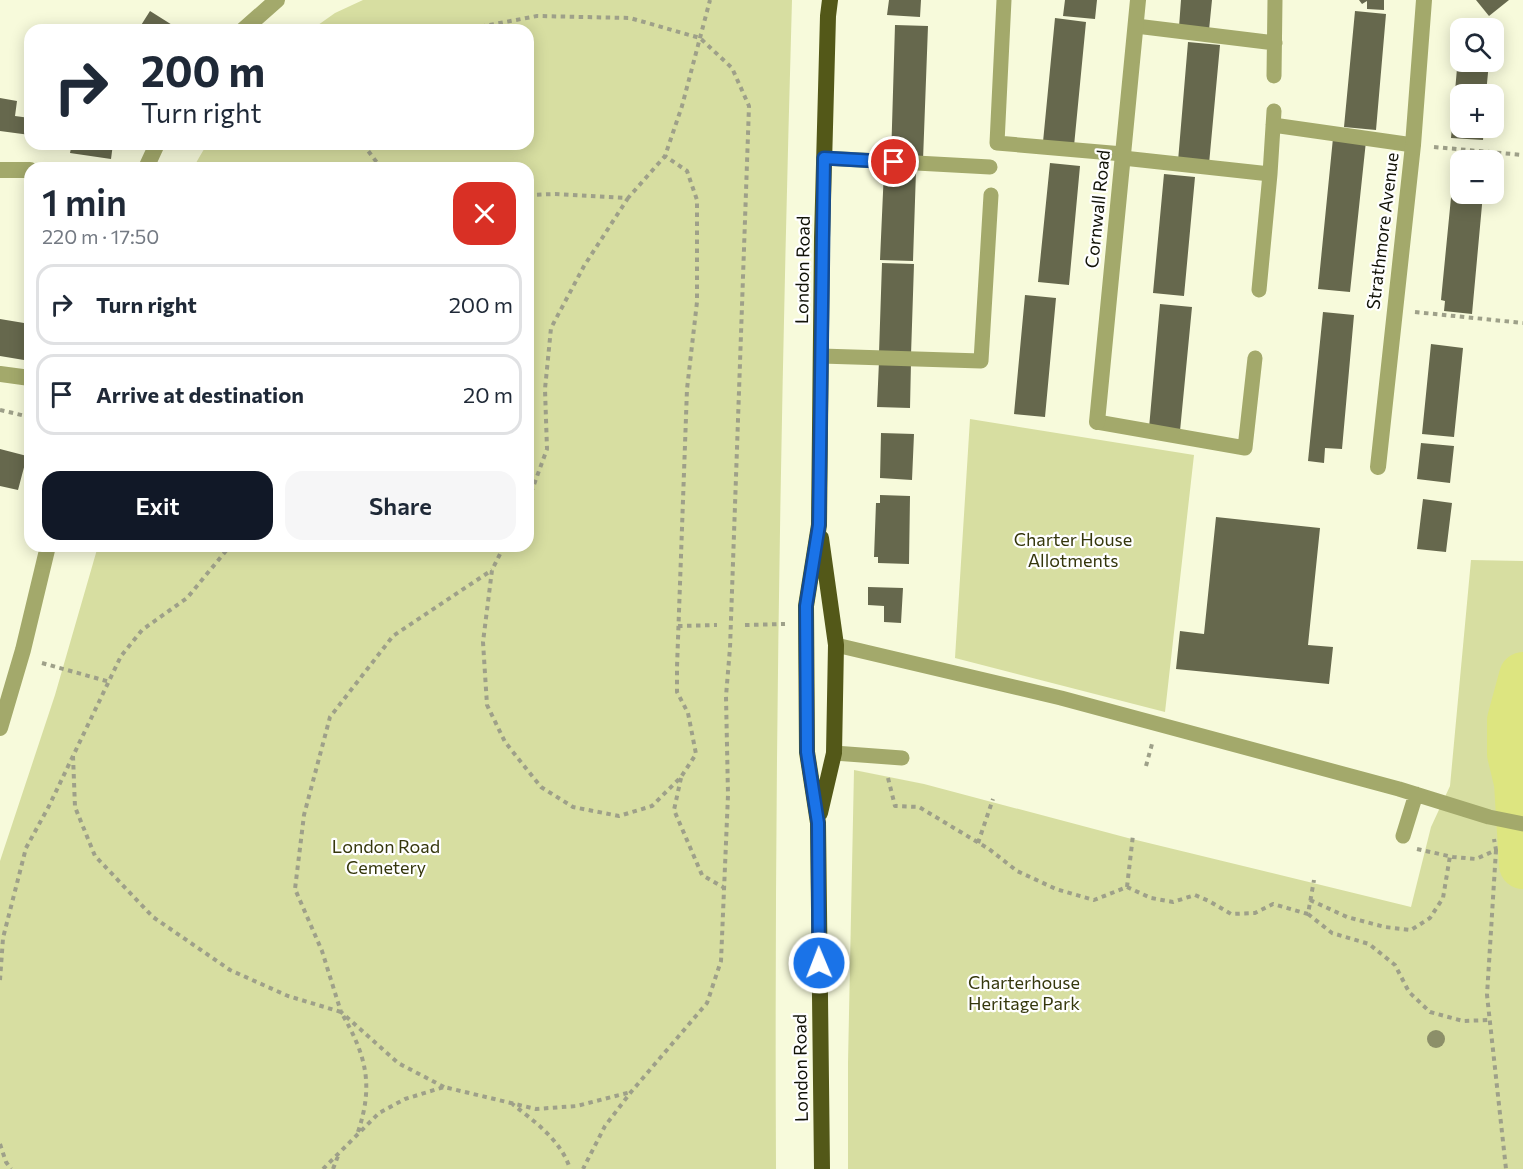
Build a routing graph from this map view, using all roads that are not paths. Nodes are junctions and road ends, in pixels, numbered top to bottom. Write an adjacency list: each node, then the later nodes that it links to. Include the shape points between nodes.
1 (277, 0): 7 (street)
2 (1004, 0): 12 (lane, via 997,143)
3 (1138, 0): 8 (street, Cornwall Road)
4 (1275, 0): 9 (lane)
5 (1424, 0): 11 (street, Strathmore Avenue)
6 (828, 5): 13 (highway, London Road)
7 (250, 24)
8 (1136, 26): 9 (lane); 12 (street, Cornwall Road)
9 (1275, 43): 10 (lane)
10 (1274, 76)
11 (1413, 145): 17 (lane, via 1273,118); 25 (street, Strathmore Avenue)
12 (1123, 156): 17 (lane); 24 (street, Cornwall Road)
13 (824, 158): 14 (lane); 20 (highway, London Road)
14 (990, 167)
15 (0, 170): 16 (street)
16 (24, 170)
17 (1269, 174): 19 (lane)
18 (991, 195): 20 (lane, via 981,361)
19 (1259, 290)
20 (821, 356): 26 (highway, London Road)
21 (1255, 358): 24 (lane, via 1245,448)
22 (0, 375): 23 (street)
23 (24, 377)
24 (1097, 422)
25 (1378, 467)
26 (819, 525): 28 (highway, London Road); 33 (highway, London Road, via 806,606 807,752)
27 (47, 552): 29 (street)
28 (836, 645): 30 (highway, London Road); 32 (lane, via 1077,702)
29 (0, 728)
30 (834, 753): 31 (lane); 33 (highway, London Road)
31 (902, 758)
32 (1416, 794): 34 (lane); 35 (lane)
33 (818, 823): 36 (highway, London Road)
34 (1523, 824)
35 (1405, 841)
36 (822, 1169)

